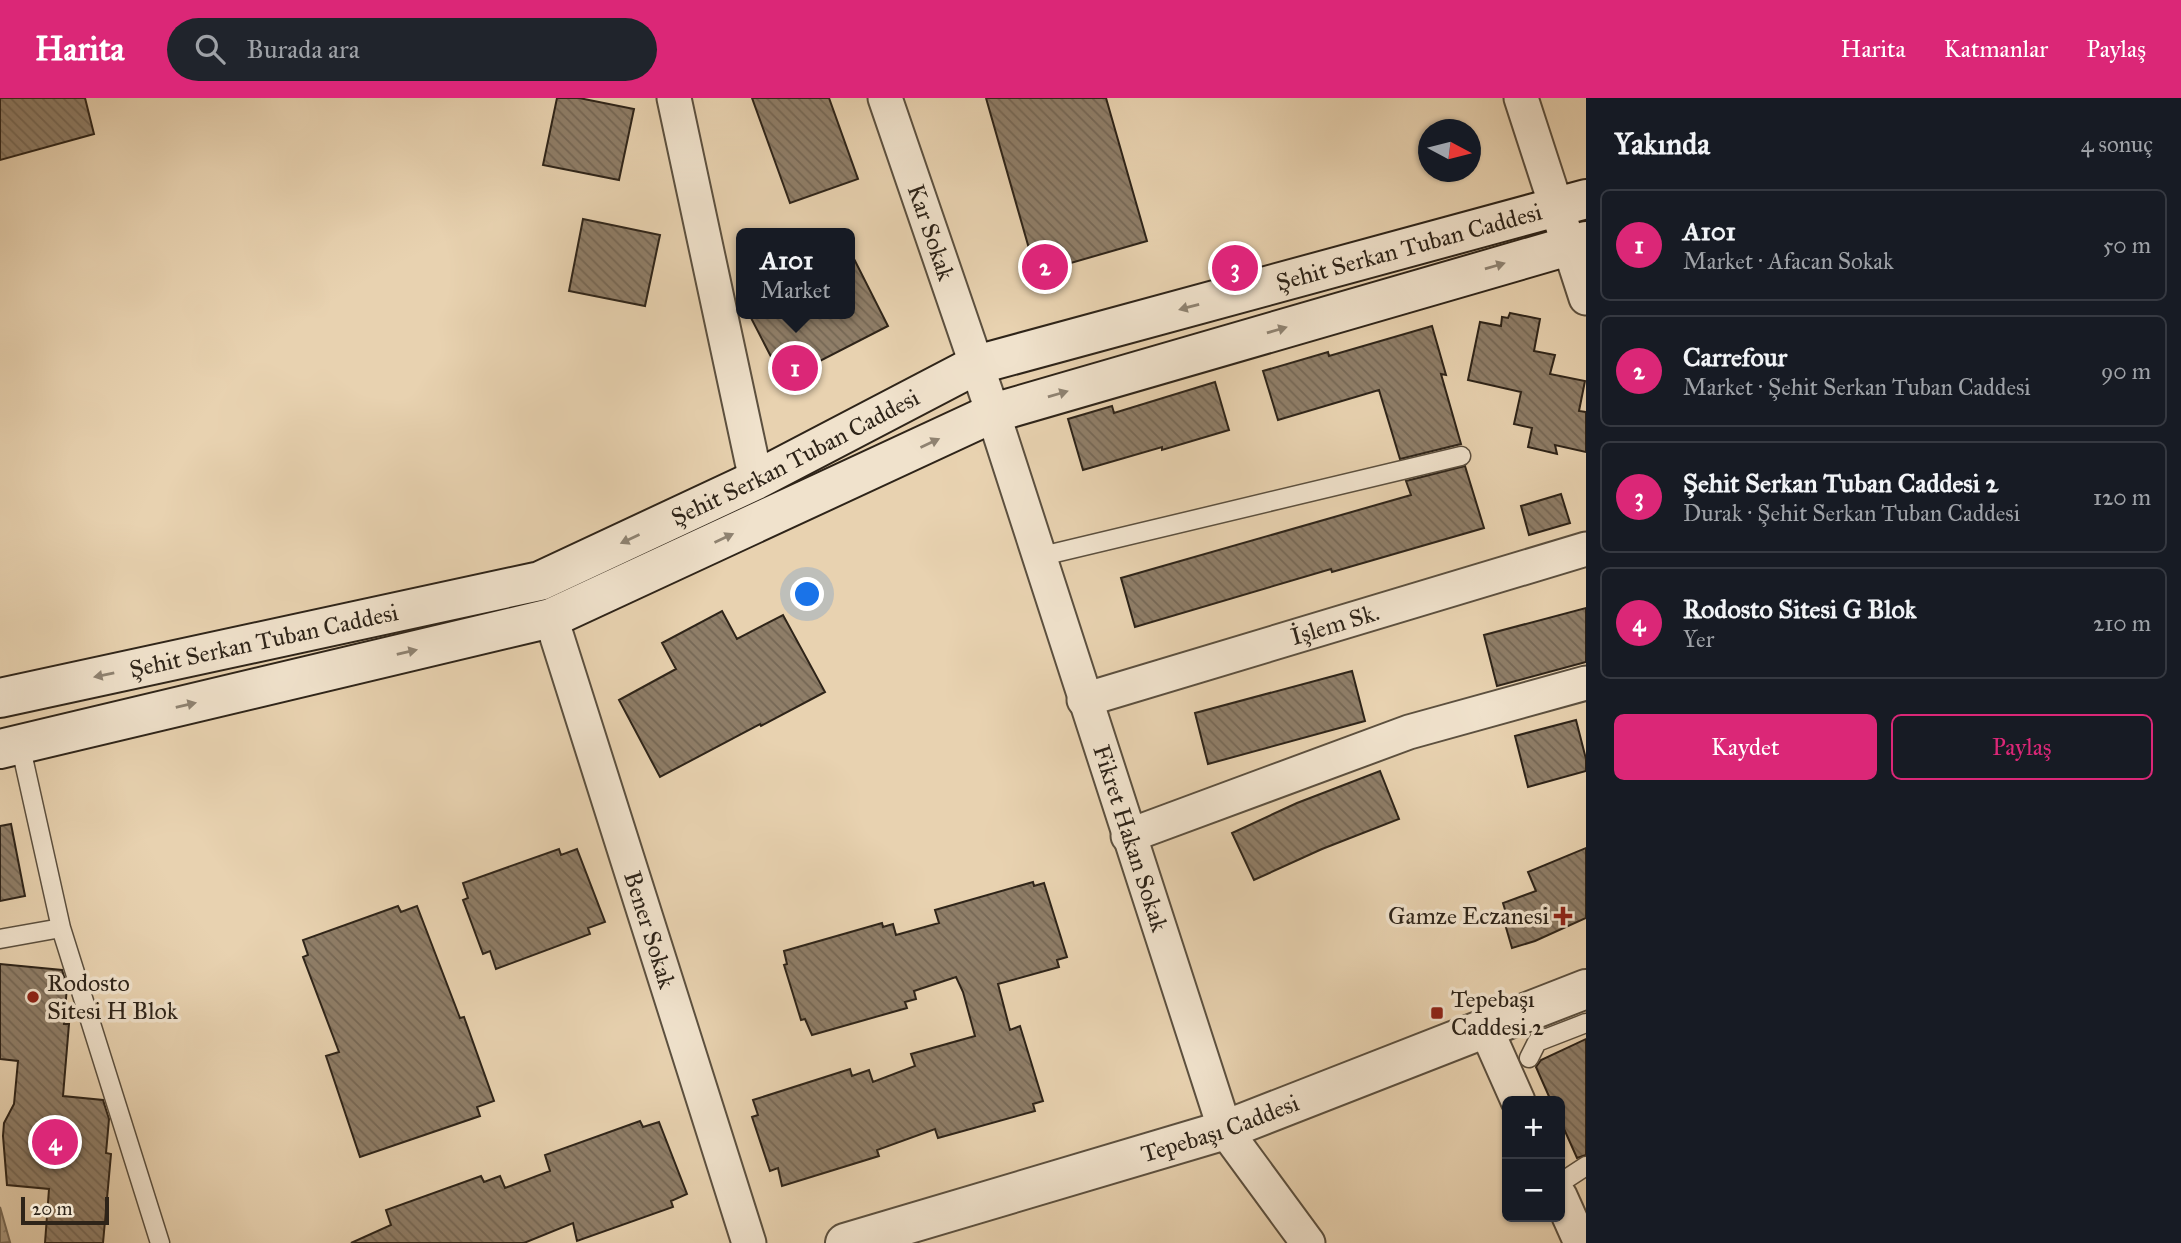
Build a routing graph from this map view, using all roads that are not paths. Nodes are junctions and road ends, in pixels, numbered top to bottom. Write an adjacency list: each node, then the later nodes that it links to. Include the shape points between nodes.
1 (674, 98): 10 (street)
2 (885, 98): 7 (street, Kar Sokak)
3 (1521, 98): 4 (street)
4 (1571, 203): 5 (street); 7 (main road, Şehit Serkan Tuban Caddesi, one-way to 7)
5 (1577, 243): 6 (street); 8 (main road, Şehit Serkan Tuban Caddesi, one-way to 5)
6 (1586, 298)
7 (976, 365): 8 (street, Kar Sokak); 10 (main road, Şehit Serkan Tuban Caddesi)
8 (993, 414): 12 (street, Fikret Hakan Sokak); 13 (main road, Şehit Serkan Tuban Caddesi, one-way to 8)
9 (1461, 456): 12 (lane)
10 (756, 480): 15 (main road, Şehit Serkan Tuban Caddesi, one-way to 15, via 540,581)
11 (1586, 549): 16 (street, İşlem Sk.)
12 (1038, 557): 16 (street, Fikret Hakan Sokak)
13 (551, 618): 17 (main road, Şehit Serkan Tuban Caddesi, one-way to 13); 31 (street, Bener Sokak)
14 (1586, 684): 18 (street, via 1409,732)
15 (0, 698)
16 (1084, 700): 18 (street, Fikret Hakan Sokak)
17 (10, 747): 19 (lane)
18 (1128, 836): 26 (street, Fikret Hakan Sokak)
19 (61, 928): 20 (lane); 30 (lane)
20 (0, 939)
21 (1586, 989): 23 (main road, Tepebaşı Caddesi)
22 (1586, 1023): 24 (lane, via 1537,1042)
23 (1486, 1029): 25 (street); 26 (main road, Tepebaşı Caddesi)
24 (1529, 1058)
25 (1516, 1096)
26 (1225, 1130): 32 (main road, Tepebaşı Caddesi); 33 (street, Fikret Hakan Sokak)
27 (1586, 1166): 28 (lane)
28 (1565, 1180)
29 (1565, 1207): 34 (street)
30 (160, 1243)
31 (749, 1243)
32 (845, 1243)
33 (1308, 1243)
34 (1581, 1243)

